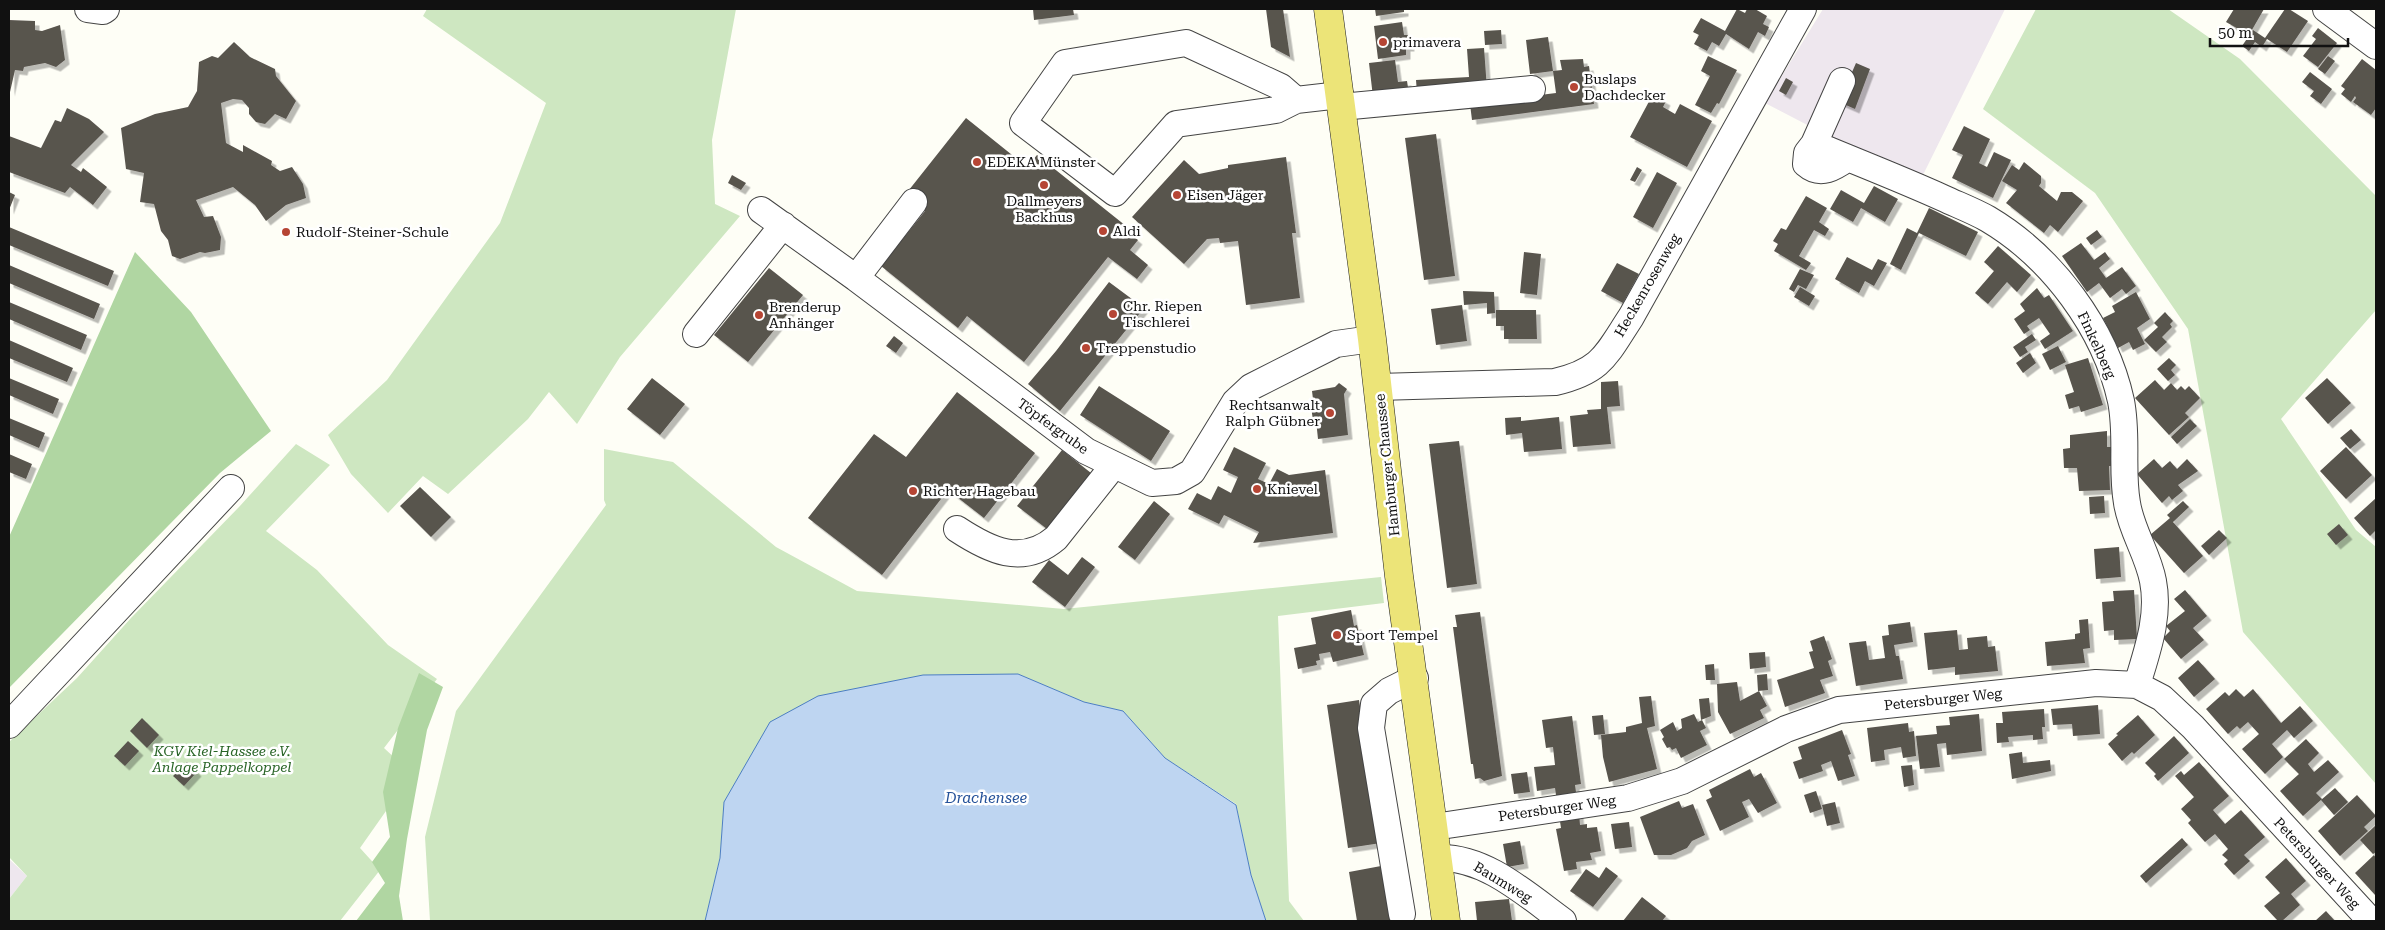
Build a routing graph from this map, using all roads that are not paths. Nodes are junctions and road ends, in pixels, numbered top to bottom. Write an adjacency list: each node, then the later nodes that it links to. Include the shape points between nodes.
1 (88, 9): 2 (street)
2 (106, 9)
3 (1328, 9): 9 (main road, Hamburger Chaussee)
4 (1803, 9): 17 (street, Heckenrosenweg, via 1631,317 1600,362 1578,377 1555,382)
5 (2326, 9): 6 (street)
6 (2376, 46)
7 (1842, 81): 22 (street, Finkelberg, via 1814,144 1986,218 2006,231 2041,260 2082,311 2096,336 2121,400 2126,437 2126,501 2156,602 2153,632)
8 (1532, 90): 9 (street)
9 (1341, 101): 10 (street); 16 (main road, Hamburger Chaussee)
10 (1286, 105): 10 (street, via 1281,87 1186,43 1065,64 1022,123 1115,193 1176,124)
11 (914, 202): 14 (street)
12 (761, 210): 13 (street, Töpfergrube)
13 (784, 225): 14 (street, Töpfergrube); 15 (street)
14 (856, 278): 18 (street, Töpfergrube, via 1086,451)
15 (696, 334)
16 (1372, 339): 17 (main road, Hamburger Chaussee); 18 (street, Töpfergrube, via 1336,344 1251,387 1235,402 1192,472 1176,481 1152,483)
17 (1378, 387): 21 (main road, Hamburger Chaussee)
18 (1114, 465): 20 (street, via 1056,538 1036,551 997,551)
19 (231, 488): 23 (street)
20 (957, 529)
21 (1414, 678): 24 (main road, Hamburger Chaussee); 26 (street, via 1389,691 1374,704 1371,728)
22 (2137, 685): 24 (street, Petersburger Weg, via 2096,682 1839,710 1786,729 1682,781 1628,798); 29 (street, Petersburger Weg, via 2162,698 2193,727)
23 (9, 725)
24 (1434, 827): 25 (main road, Hamburger Chaussee)
25 (1438, 858): 27 (main road, Hamburger Chaussee); 28 (street, Baumweg, via 1452,857 1472,862 1506,881)
26 (1402, 914)
27 (1446, 921)
28 (1563, 921)
29 (2371, 921)

